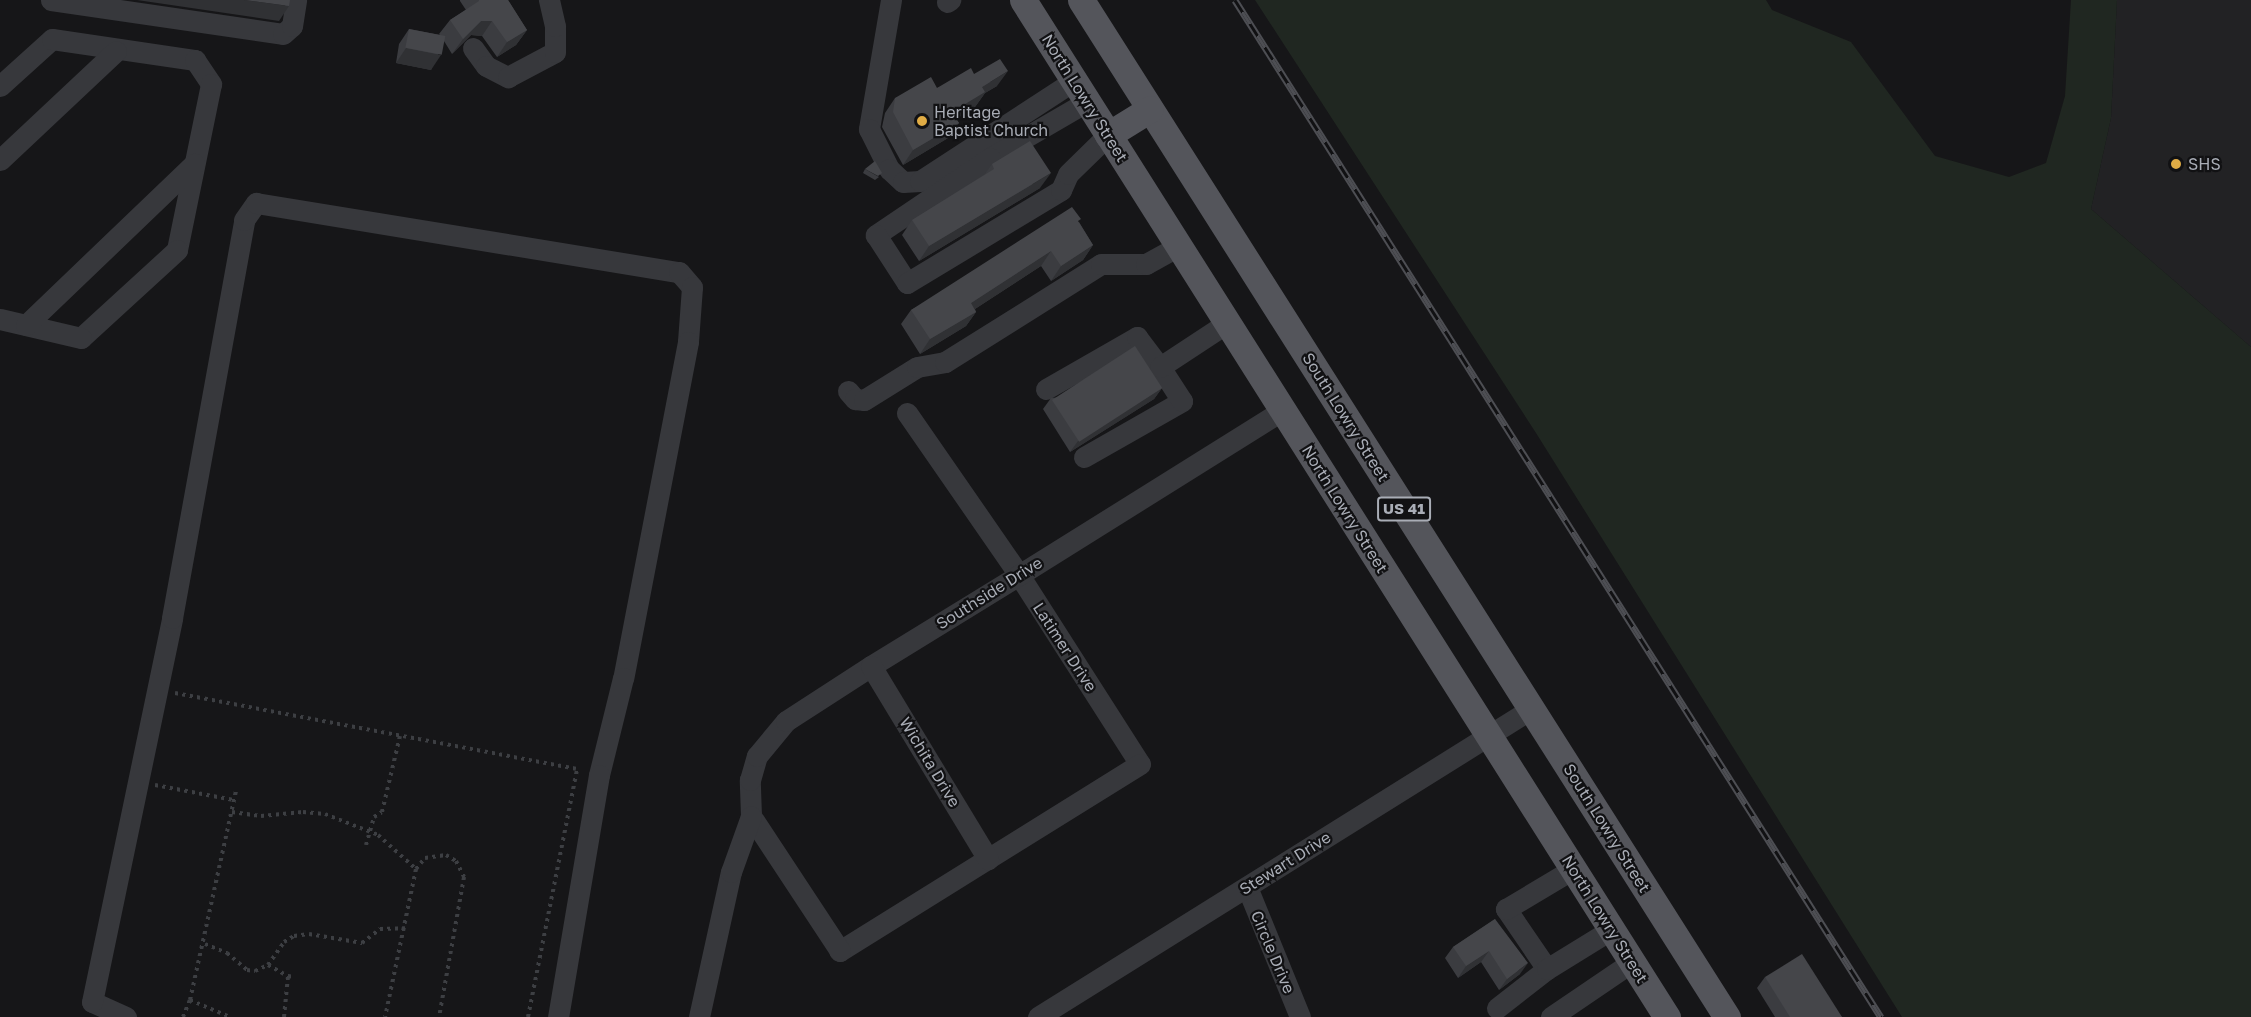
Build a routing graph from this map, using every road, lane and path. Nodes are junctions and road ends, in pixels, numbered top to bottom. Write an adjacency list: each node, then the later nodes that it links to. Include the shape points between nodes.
1 (51, 0): 7 (street)
2 (296, 0): 7 (street, via 292,26 283,34)
3 (549, 0): 8 (street, via 555,52 507,76 486,66)
4 (891, 0): 11 (street, via 869,129 889,169 903,182 920,181)
5 (1023, 0): 11 (main road, North Lowry Street / US 41)
6 (1081, 0): 12 (main road, South Lowry Street / US 41)
7 (118, 5)
8 (473, 48)
9 (116, 51): 10 (street, via 52,39); 14 (street); 15 (street, via 195,60 211,84)
10 (0, 86)
11 (1081, 90): 13 (main road, North Lowry Street / US 41); 13 (street, via 876,235 908,283 1061,189 1068,174)
12 (1150, 109): 13 (main road); 29 (main road, South Lowry Street / US 41)
13 (1108, 135): 16 (main road, North Lowry Street / US 41)
14 (0, 160)
15 (194, 164): 19 (street); 19 (street, via 177,250 81,338)
16 (1179, 246): 18 (main road, North Lowry Street / US 41); 22 (street, via 1146,264 1101,264 945,362 917,367 864,400 855,399)
17 (0, 319): 19 (street)
18 (1227, 323): 20 (street); 23 (main road, North Lowry Street / US 41)
19 (27, 325)
20 (1160, 367): 21 (street, via 1137,337); 25 (street, via 1182,401)
21 (1046, 389)
22 (848, 391)
23 (1282, 410): 26 (street, Southside Drive); 30 (main road, North Lowry Street / US 41)
24 (907, 413): 26 (street, Latimer Drive)
25 (1084, 457)
26 (1019, 575): 27 (street, Southside Drive); 41 (street, Latimer Drive, via 1140,764)
27 (871, 666): 38 (street, Southside Drive, via 786,721 757,756 750,780); 41 (street, Wichita Drive)
28 (168, 691): 31 (path)
29 (1531, 709): 30 (street, Stewart Drive); 68 (main road, South Lowry Street / US 41)
30 (1488, 734): 42 (main road, North Lowry Street / US 41); 44 (street, Stewart Drive)
31 (400, 736): 32 (path); 39 (path, via 382,812 374,817)
32 (576, 769): 33 (path); 61 (path)
33 (599, 775): 55 (street, via 624,678 688,342 692,287 679,272 256,203 244,220 172,618 92,1002); 62 (street)
34 (152, 778): 36 (path, via 157,786)
35 (236, 791): 36 (path)
36 (234, 800): 37 (path)
37 (232, 812): 39 (path, via 261,816 316,812); 47 (path)
38 (751, 816): 41 (street, via 840,951); 63 (street, Southside Drive, via 731,872)
39 (370, 831): 40 (path); 43 (path, via 388,841)
40 (366, 844)
41 (988, 860)
42 (1573, 868): 46 (main road, North Lowry Street / US 41); 50 (street, via 1506,909)
43 (416, 869): 45 (path); 60 (path, via 425,858 446,855 456,861 464,877)
44 (1246, 888): 64 (street, Stewart Drive); 65 (street, Circle Drive)
45 (405, 928): 49 (path, via 380,929 362,943 309,934 294,936 284,942); 59 (path)
46 (1612, 929): 48 (main road, North Lowry Street / US 41); 50 (street)
47 (205, 945): 49 (path, via 227,953 250,971); 53 (path)
48 (1632, 962): 66 (street); 67 (main road, North Lowry Street / US 41)
49 (268, 965): 51 (path)
50 (1547, 969): 54 (street)
51 (288, 976): 52 (path); 58 (path)
52 (295, 977)
53 (190, 1000): 56 (path); 57 (path)
54 (1497, 1008)
55 (126, 1017)
56 (183, 1017)
57 (230, 1017)
58 (284, 1017)
59 (386, 1017)
60 (440, 1017)
61 (528, 1017)
62 (558, 1017)
63 (699, 1017)
64 (1038, 1017)
65 (1300, 1017)
66 (1551, 1017)
67 (1667, 1017)
68 (1727, 1017)

